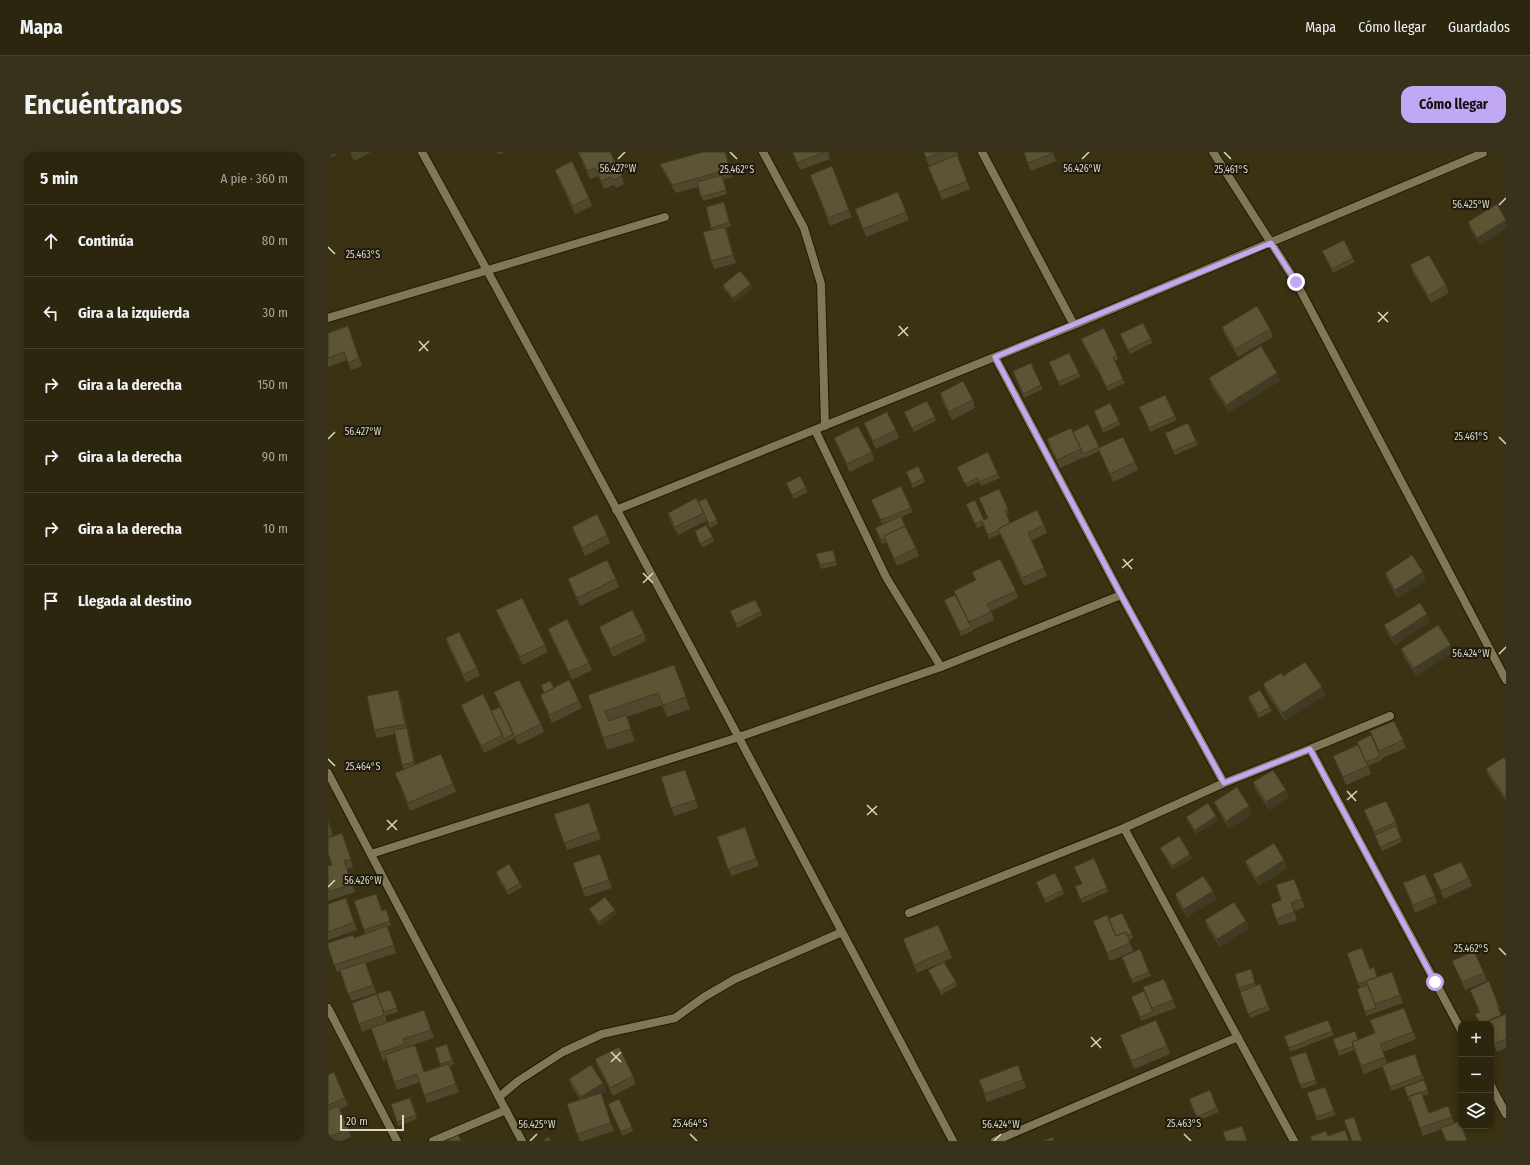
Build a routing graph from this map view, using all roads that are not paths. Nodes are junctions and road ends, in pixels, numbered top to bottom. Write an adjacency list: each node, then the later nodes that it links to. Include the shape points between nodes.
1 (422, 152): 8 (street)
2 (763, 152): 12 (street, via 804,228 820,284)
3 (982, 152): 10 (street)
4 (1214, 152): 7 (street)
5 (1483, 153): 7 (street)
6 (665, 217): 8 (street)
7 (1271, 243): 10 (street); 17 (street, via 1296,282)
8 (487, 270): 9 (street); 14 (street)
9 (328, 318)
10 (1074, 326): 11 (street)
11 (995, 357): 12 (street); 15 (street)
12 (825, 426): 13 (street)
13 (814, 430): 14 (street); 16 (street, via 886,577)
14 (616, 510): 19 (street)
15 (1121, 595): 16 (street); 22 (street)
16 (941, 667): 19 (street)
17 (1506, 680)
18 (1390, 716): 20 (street)
19 (738, 737): 24 (street); 26 (street)
20 (1310, 749): 22 (street); 28 (street)
21 (328, 773): 24 (street)
22 (1224, 783): 23 (street)
23 (1124, 828): 25 (street); 29 (street)
24 (371, 854): 31 (street)
25 (909, 912)
26 (842, 932): 31 (street, via 735,979 675,1018 602,1034 563,1052 518,1081); 37 (street)
27 (328, 1008): 34 (street)
28 (1458, 1024)
29 (1238, 1037): 38 (street); 39 (street)
30 (1494, 1092): 33 (street)
31 (499, 1097): 32 (street)
32 (506, 1110): 35 (street); 36 (street)
33 (1506, 1114)
34 (397, 1141)
35 (433, 1141)
36 (522, 1141)
37 (953, 1141)
38 (995, 1141)
39 (1294, 1141)

